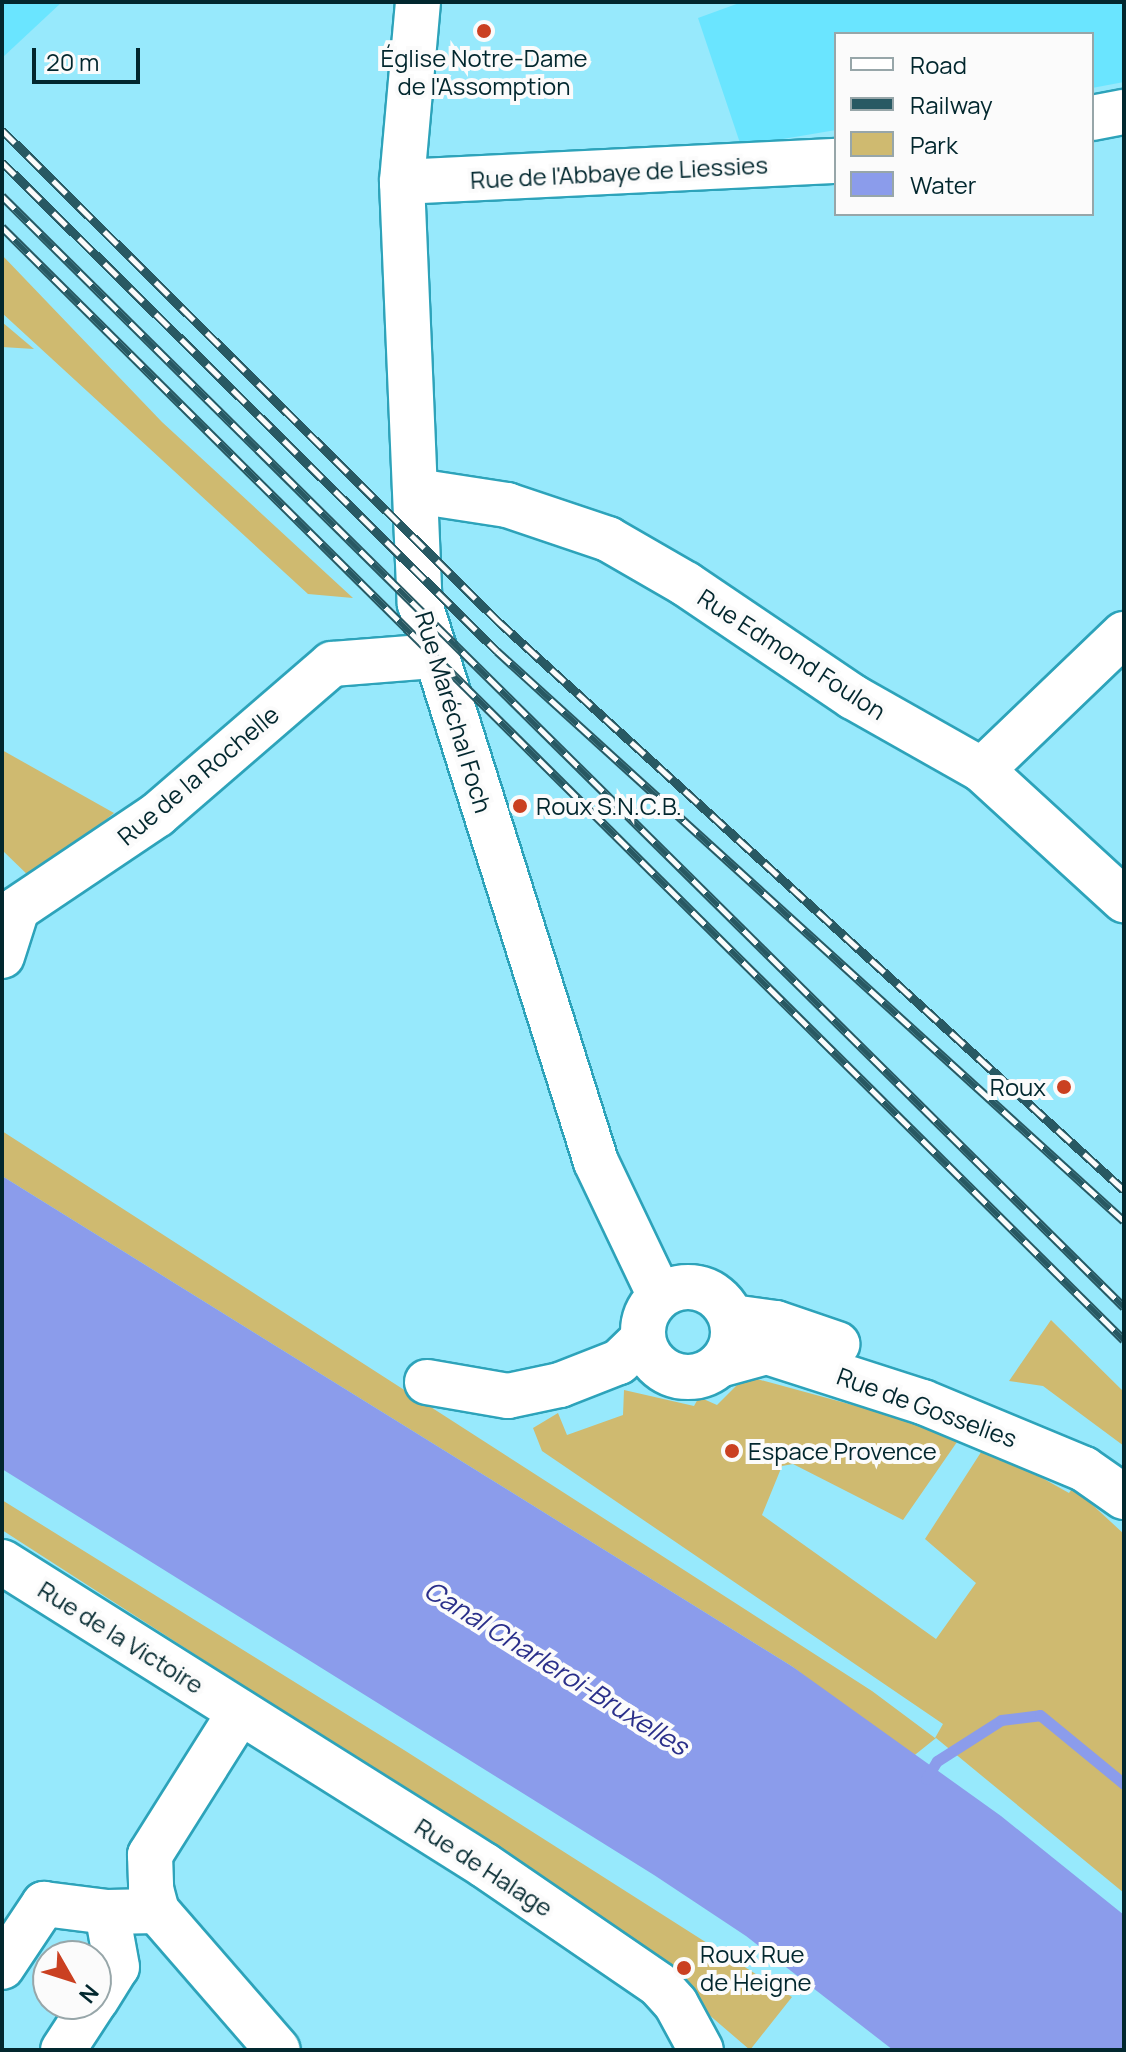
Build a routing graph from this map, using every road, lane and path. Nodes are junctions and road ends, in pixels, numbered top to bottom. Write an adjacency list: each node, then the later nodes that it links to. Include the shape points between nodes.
1 (418, 2): 5 (street, Rue Maréchal Foch)
2 (1124, 112): 3 (street)
3 (1094, 118)
4 (834, 161): 5 (street, Rue de l'Abbaye de Liessies)
5 (402, 182): 6 (street, Rue Maréchal Foch)
6 (416, 491): 8 (street, Rue Maréchal Foch, via 420,604); 9 (street, Rue Edmond Foulon, via 507,505 608,539 686,584 853,697)
7 (1124, 634): 9 (street)
8 (433, 656): 11 (street, Rue de la Rochelle, via 332,664 157,815 17,909); 12 (street, Rue Maréchal Foch, via 596,1162)
9 (982, 770): 10 (street, Rue Edmond Foulon)
10 (1124, 900)
11 (2, 956)
12 (660, 1296): 13 (street, via 687,1286 702,1288 725,1304); 14 (street, via 646,1315)
13 (732, 1317): 15 (street, via 732,1343); 17 (street, Rue de Gosselies, via 776,1323 961,1388 1101,1445)
14 (654, 1355): 15 (street, via 693,1377); 16 (street, via 508,1396)
15 (719, 1365): 18 (street, Rue de Gosselies, via 767,1352 923,1402 1084,1469)
16 (427, 1382)
17 (1124, 1462)
18 (1124, 1497)
19 (2, 1562): 20 (street, Rue de la Victoire)
20 (240, 1712): 21 (street, via 150,1855); 28 (street, Rue de Halage, via 484,1865 659,1985)
21 (157, 1911): 22 (street); 27 (street)
22 (107, 1912): 23 (street, via 44,1904); 24 (street, via 117,1967)
23 (2, 1967)
24 (112, 1975)
25 (83, 2020): 26 (street)
26 (63, 2050)
27 (278, 2050)
28 (701, 2050)

